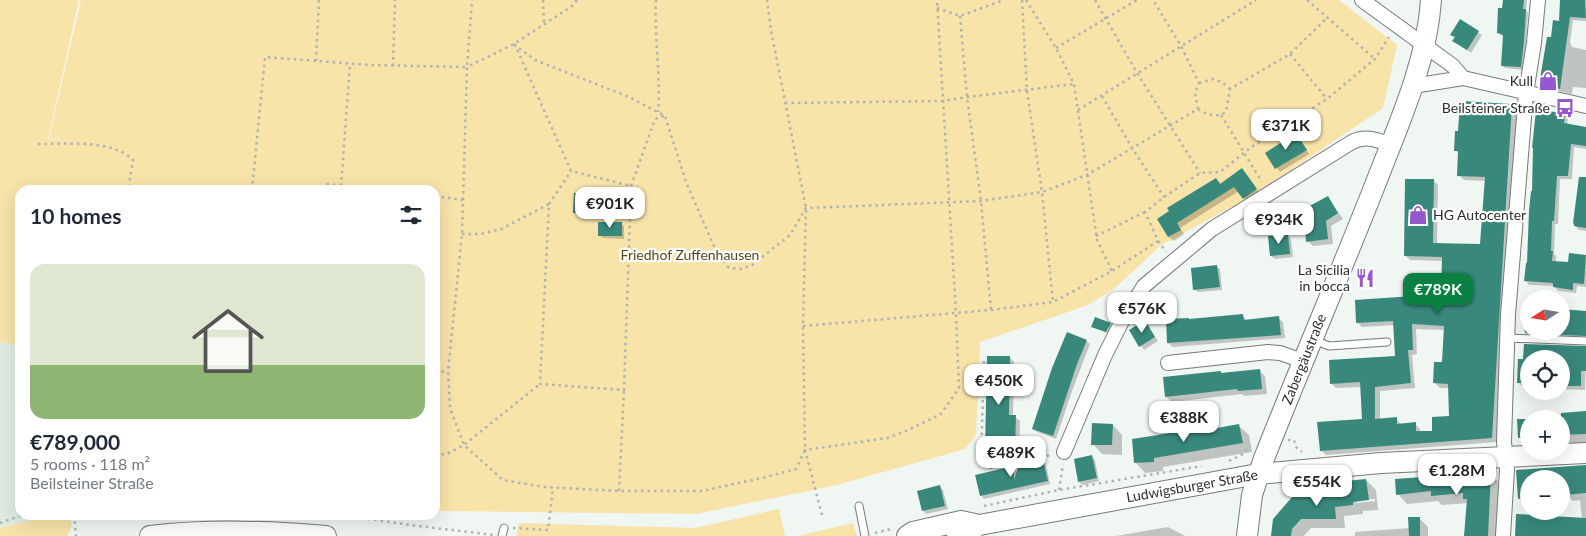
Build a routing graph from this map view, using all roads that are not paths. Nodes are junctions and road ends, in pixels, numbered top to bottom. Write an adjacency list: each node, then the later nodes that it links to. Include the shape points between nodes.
1 (1362, 0): 4 (street)
2 (1431, 0): 4 (main road, Zabergäustraße)
3 (1538, 0): 7 (street)
4 (1423, 44): 5 (street, via 1453,66); 6 (main road, Zabergäustraße)
5 (1463, 78): 6 (street); 7 (street)
6 (1413, 86): 9 (main road, Zabergäustraße)
7 (1526, 93): 8 (street); 10 (street)
8 (1586, 106)
9 (1391, 145): 11 (main road, Zabergäustraße); 16 (street, via 1361,138 1212,229 1144,286 1105,355)
10 (1508, 338): 12 (lane); 18 (street)
11 (1312, 340): 13 (lane, via 1329,346); 14 (main road, Zabergäustraße)
12 (1586, 341)
13 (1387, 342)
14 (1303, 362): 15 (street, via 1268,352); 19 (main road, Zabergäustraße)
15 (1168, 363)
16 (1064, 452)
17 (1586, 453): 18 (main road, Ludwigsburger Straße)
18 (1505, 457): 19 (main road, Ludwigsburger Straße); 30 (street)
19 (1258, 474): 21 (main road, Ludwigsburger Straße); 29 (main road, Zabergäustraße)
20 (858, 506): 26 (lane)
21 (980, 525): 27 (main road, Ludwigsburger Straße, via 961,521); 28 (main road, Ludwigsburger Straße)
22 (504, 528): 25 (lane)
23 (150, 536): 24 (main road, via 217,532)
24 (326, 536)
25 (502, 536)
26 (865, 536)
27 (907, 536)
28 (957, 536)
29 (1247, 536)
30 (1503, 536)

